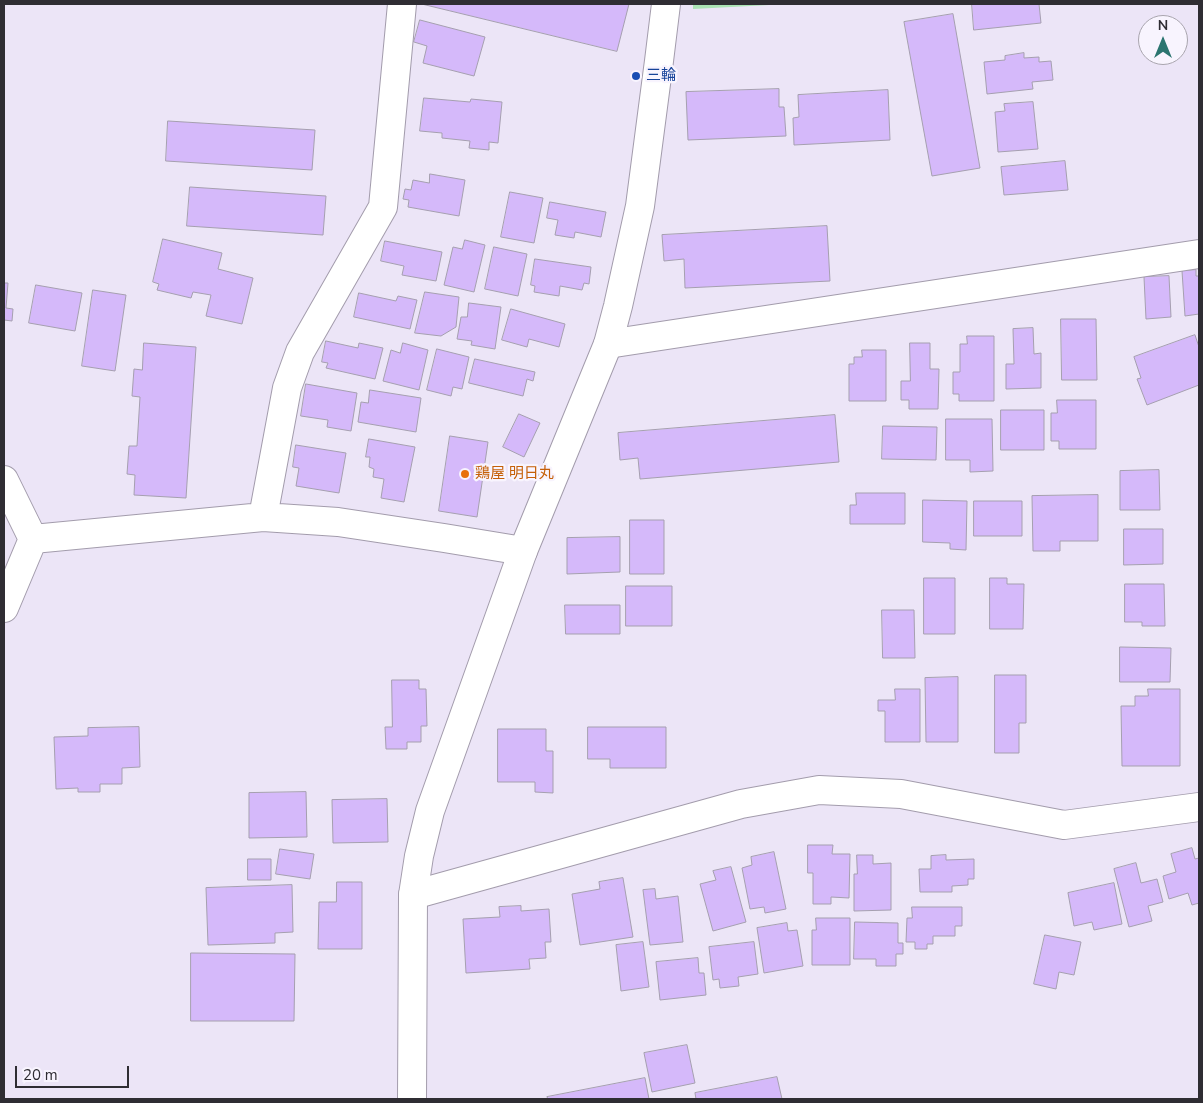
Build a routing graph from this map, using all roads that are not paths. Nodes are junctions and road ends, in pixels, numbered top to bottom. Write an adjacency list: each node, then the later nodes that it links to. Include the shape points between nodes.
1 (402, 4): 6 (street, via 382,207 300,352 287,388)
2 (666, 4): 4 (street, via 640,206)
3 (1199, 254): 4 (street)
4 (608, 344): 8 (street)
5 (4, 480): 7 (street)
6 (263, 517): 7 (street); 8 (street, via 338,522)
7 (33, 539): 9 (street)
8 (522, 551): 11 (street, via 430,811)
9 (4, 608)
10 (1199, 807): 11 (street, via 1064,825 901,794 819,790 741,804)
11 (412, 896): 12 (street)
12 (412, 1099)

